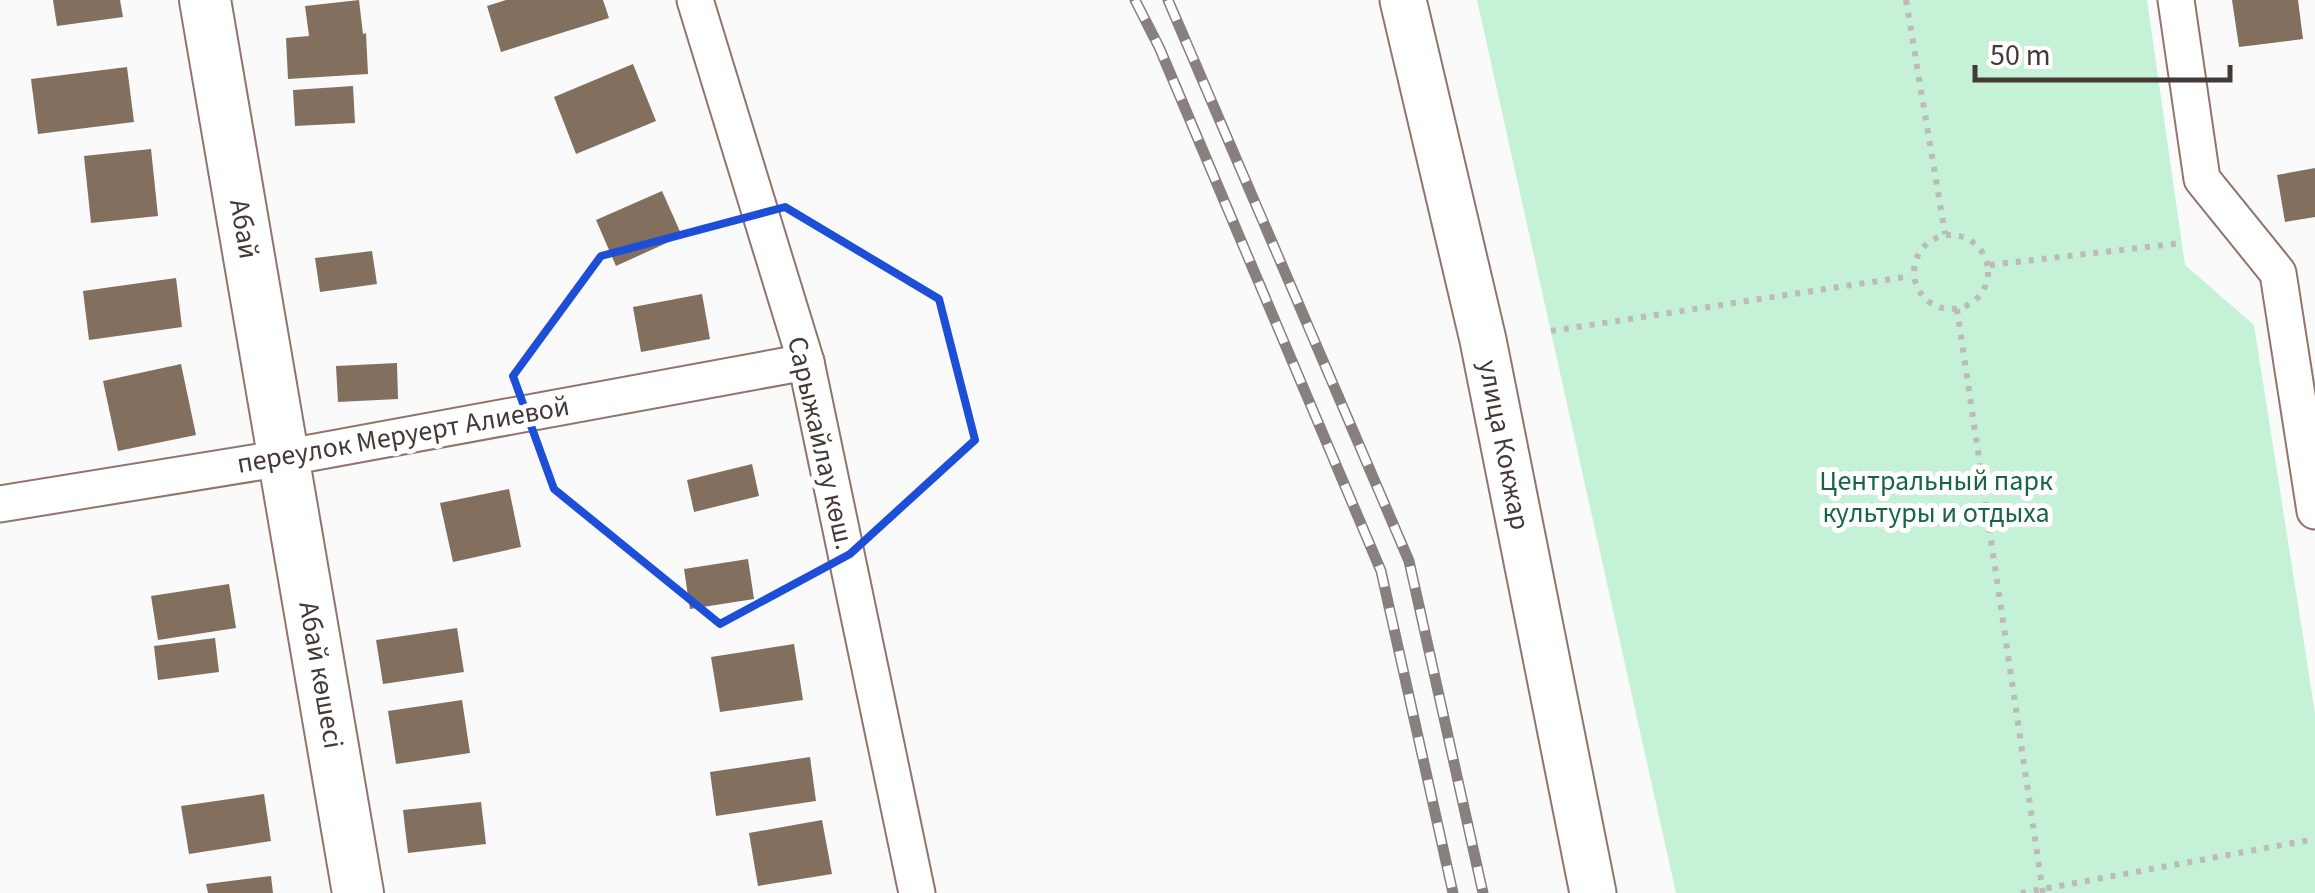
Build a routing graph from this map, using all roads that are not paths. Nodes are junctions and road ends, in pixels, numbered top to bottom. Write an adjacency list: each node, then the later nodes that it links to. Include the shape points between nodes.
1 (205, 0): 6 (main road, Абай)
2 (695, 0): 5 (street, Сарыжайлау көш.)
3 (1403, 0): 11 (street, улица Кокжар, via 1483,340)
4 (2176, 0): 8 (street, via 2202,179 2278,273)
5 (806, 362): 6 (street, переулок Меруерт Алиевой); 10 (street, Сарыжайлау көш.)
6 (283, 458): 7 (street, переулок Меруерт Алиевой); 9 (main road, Абай көшесі)
7 (0, 504)
8 (2315, 511)
9 (358, 893)
10 (917, 893)
11 (1593, 893)

